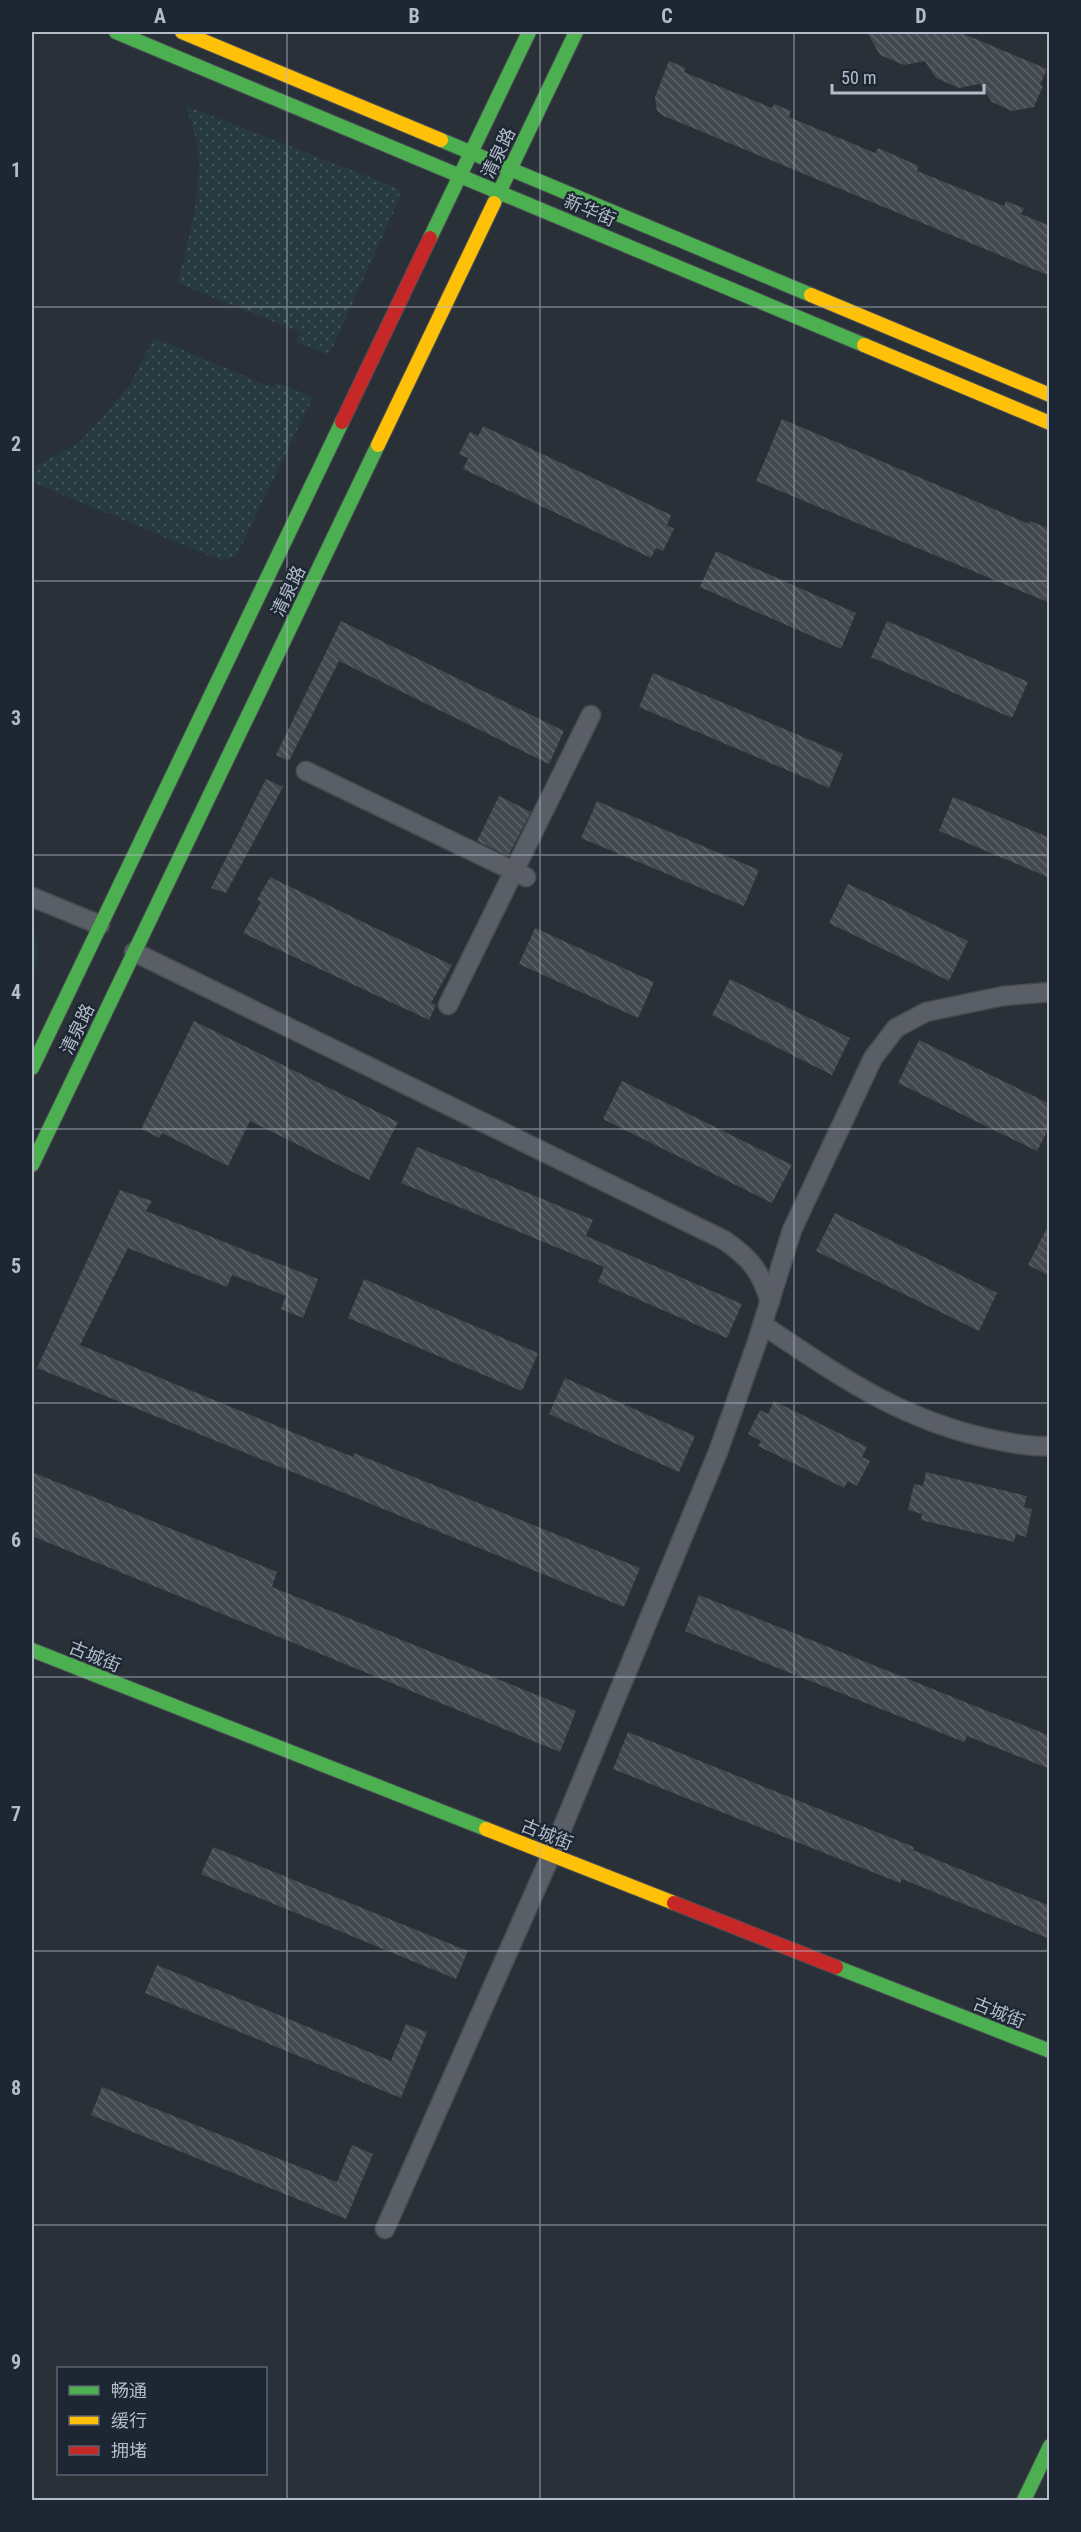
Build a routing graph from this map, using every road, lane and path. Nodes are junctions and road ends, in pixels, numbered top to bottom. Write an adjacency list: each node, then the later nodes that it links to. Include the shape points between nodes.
1 (116, 32): 7 (street, 新华街)
2 (182, 32): 5 (street, 新华街)
3 (529, 32): 5 (street, 清泉路)
4 (576, 32): 6 (street, 清泉路)
5 (471, 152): 6 (street, 新华街); 7 (street, 清泉路)
6 (510, 169): 8 (street, 清泉路); 9 (street, 新华街)
7 (460, 176): 8 (street, 新华街); 15 (street, 清泉路)
8 (499, 192): 10 (street, 新华街); 16 (street, 清泉路)
9 (1050, 395)
10 (1050, 423)
11 (591, 716): 13 (street)
12 (306, 771): 13 (street)
13 (520, 874): 18 (street)
14 (32, 897): 15 (street)
15 (100, 925): 19 (street, 清泉路)
16 (134, 952): 20 (street, 清泉路); 21 (street, via 724,1240 743,1254 762,1277)
17 (1050, 992): 21 (street, via 1002,996 926,1012 896,1028 873,1058 797,1219)
18 (447, 1005)
19 (32, 1068)
20 (32, 1165)
21 (770, 1302): 22 (street)
22 (763, 1325): 23 (street, via 864,1392 913,1416 964,1434 1032,1447); 25 (street, via 718,1452)
23 (1050, 1446)
24 (32, 1650): 25 (street, 古城街)
25 (551, 1855): 26 (street, 古城街); 27 (street)
26 (1050, 2051)
27 (385, 2229)
28 (1050, 2446): 29 (street)
29 (1024, 2500)

